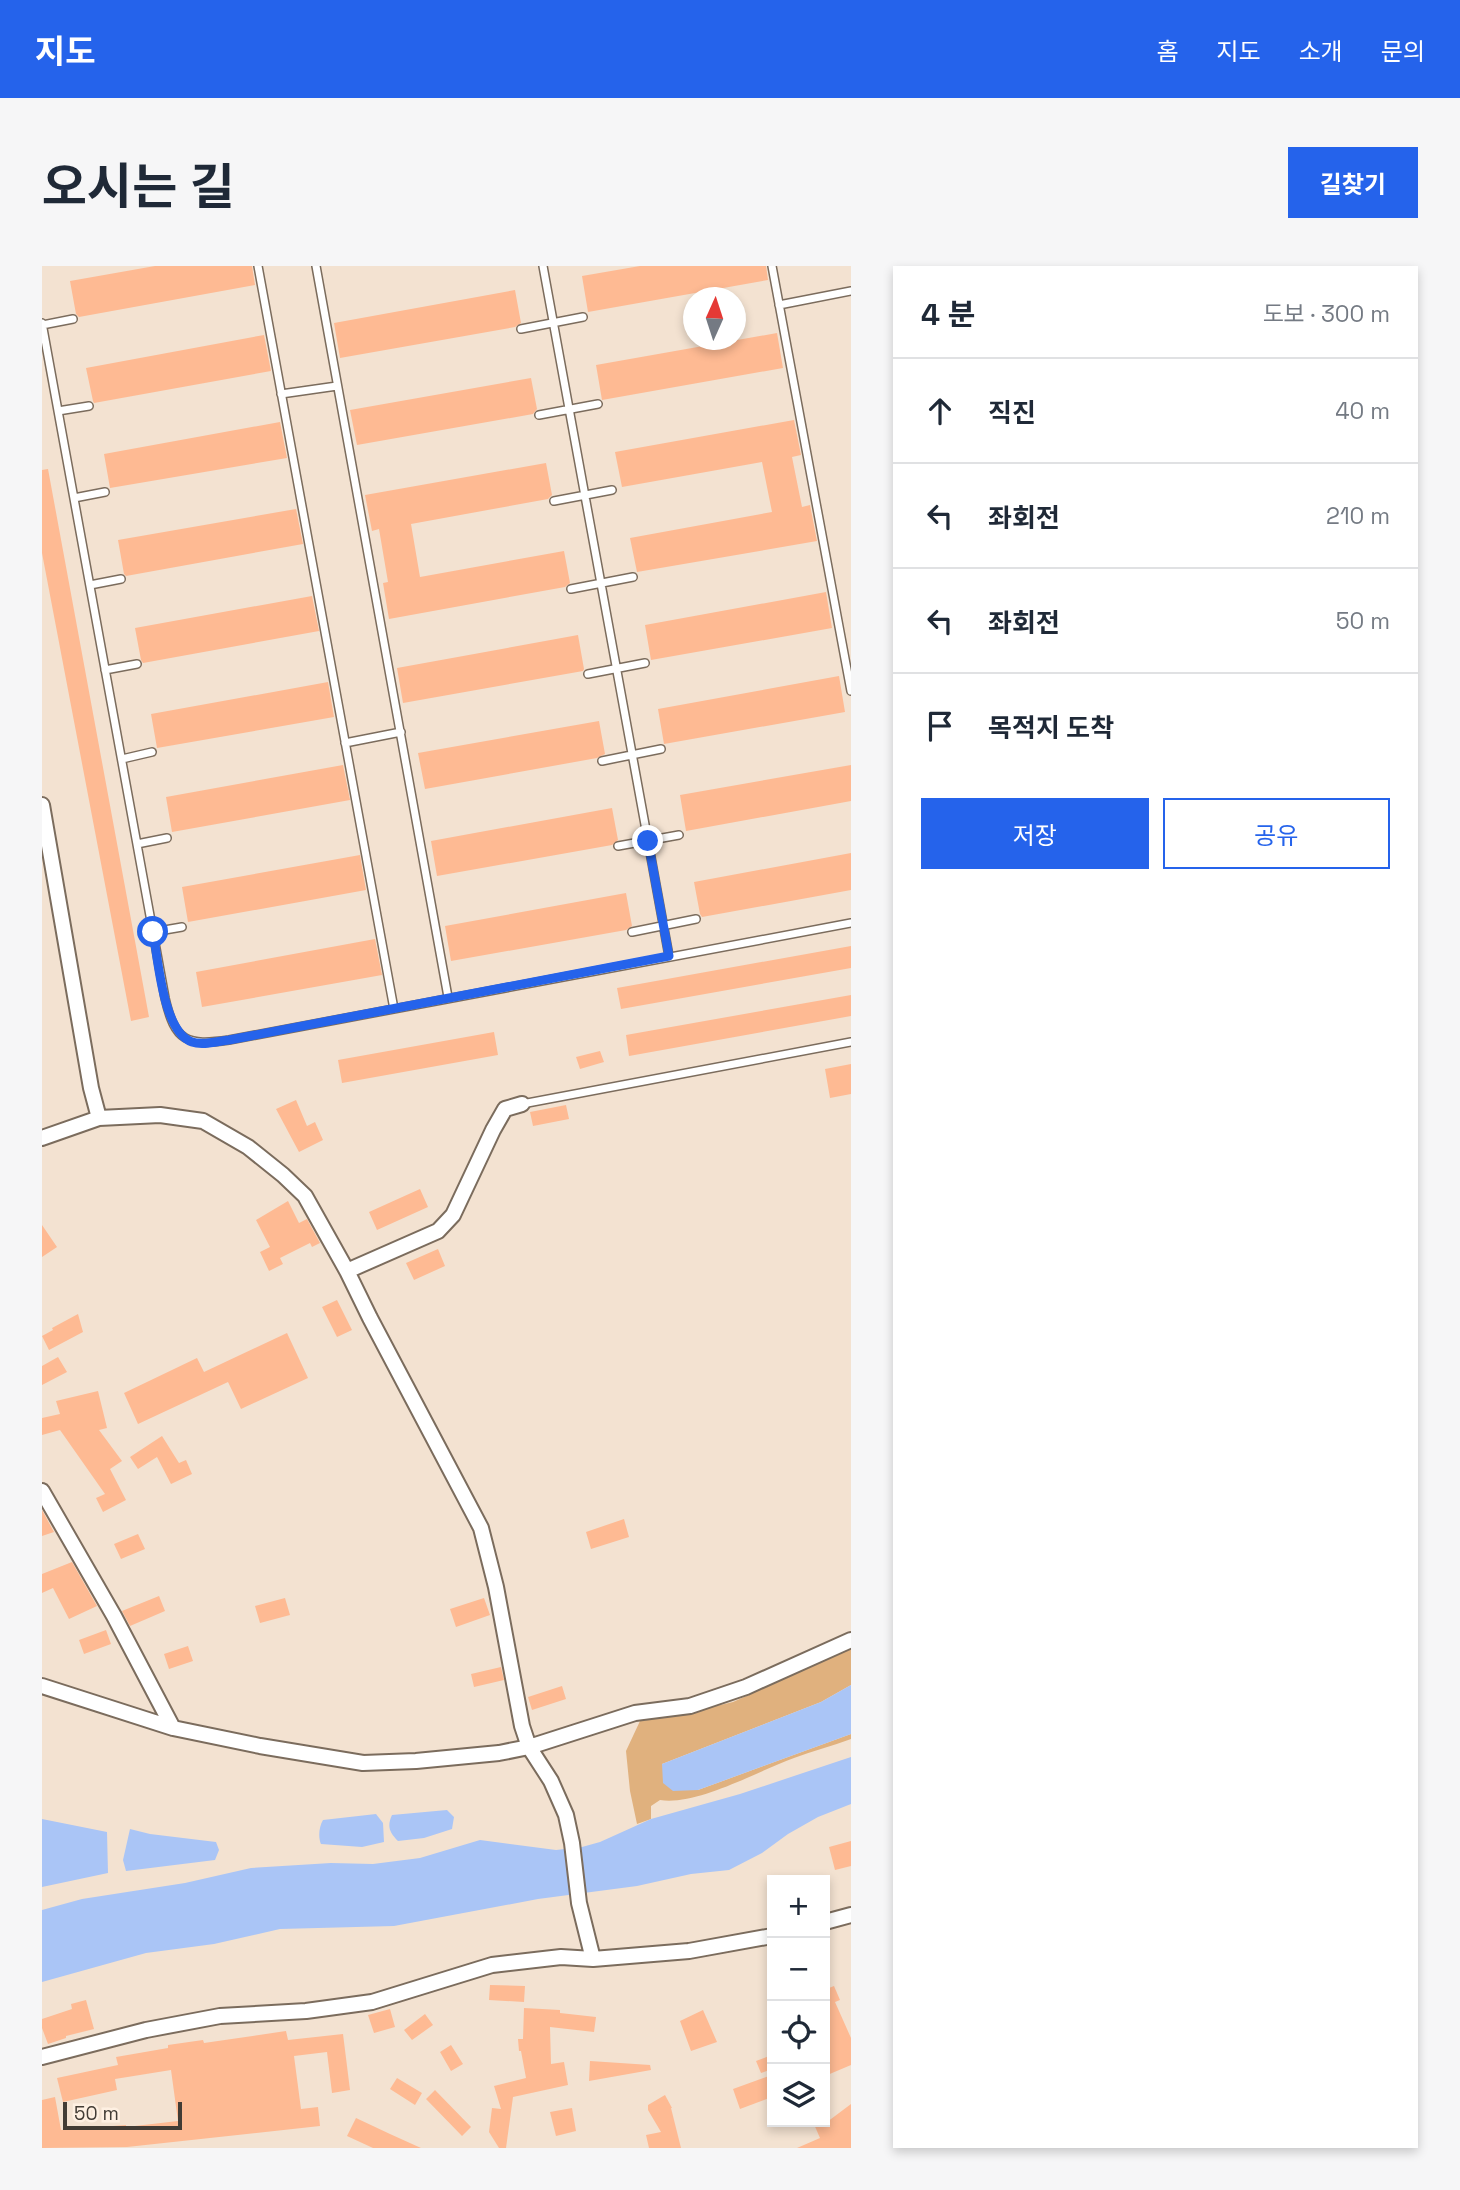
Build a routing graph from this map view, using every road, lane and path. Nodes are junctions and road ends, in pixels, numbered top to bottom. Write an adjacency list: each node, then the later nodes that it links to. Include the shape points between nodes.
1 (258, 266): 13 (lane)
2 (316, 266): 12 (lane)
3 (543, 266): 9 (lane)
4 (772, 266): 6 (lane)
5 (851, 291): 6 (lane)
6 (779, 305): 29 (lane)
7 (583, 317): 9 (lane)
8 (72, 319): 10 (lane)
9 (553, 323): 11 (lane); 16 (lane)
10 (42, 324): 17 (lane)
11 (521, 329)
12 (337, 386): 13 (lane); 36 (lane)
13 (281, 394): 37 (lane)
14 (598, 404): 16 (lane)
15 (89, 406): 17 (lane)
16 (569, 410): 18 (lane); 21 (lane)
17 (58, 411): 22 (lane)
18 (539, 415)
19 (612, 490): 21 (lane)
20 (105, 492): 22 (lane)
21 (585, 495): 23 (lane); 26 (lane)
22 (74, 498): 27 (lane)
23 (554, 501)
24 (633, 577): 26 (lane)
25 (121, 579): 27 (lane)
26 (601, 583): 28 (lane); 32 (lane)
27 (90, 585): 33 (lane)
28 (571, 589)
29 (847, 650): 35 (lane)
30 (645, 663): 32 (lane)
31 (137, 664): 33 (lane)
32 (617, 668): 34 (lane); 40 (lane)
33 (105, 670): 41 (lane)
34 (588, 674)
35 (851, 691)
36 (401, 732): 37 (lane); 56 (lane)
37 (345, 743): 57 (lane)
38 (661, 749): 40 (lane)
39 (152, 752): 41 (lane)
40 (632, 755): 42 (lane); 46 (lane)
41 (122, 759): 47 (lane)
42 (603, 761)
43 (42, 806): 60 (street)
44 (679, 835): 46 (lane)
45 (167, 838): 47 (lane)
46 (648, 841): 48 (lane); 51 (lane)
47 (137, 844): 53 (lane)
48 (618, 846)
49 (696, 919): 51 (lane)
50 (851, 923): 55 (lane)
51 (664, 925): 54 (lane); 55 (lane)
52 (182, 927): 53 (lane)
53 (153, 932): 57 (lane, via 169,1016 190,1042 229,1040)
54 (632, 932)
55 (669, 956): 56 (lane)
56 (448, 997): 57 (lane)
57 (394, 1009)
58 (851, 1042): 59 (lane)
59 (522, 1104): 62 (street, via 505,1109 453,1215 438,1231)
60 (99, 1118): 61 (street); 62 (street, via 160,1115 203,1121 248,1147 305,1196)
61 (42, 1138)
62 (347, 1271): 67 (street, via 481,1528)
63 (42, 1491): 66 (street)
64 (851, 1640): 67 (street, via 746,1687 690,1706 635,1713)
65 (42, 1686): 66 (street)
66 (173, 1728): 67 (street, via 363,1763)
67 (529, 1747): 71 (street, via 566,1815)
68 (851, 1915): 69 (street)
69 (830, 1921)
70 (767, 1937): 71 (street, via 689,1951)
71 (593, 1959): 72 (street, via 561,1957 492,1965 372,2002 220,2016)
72 (42, 2057)

